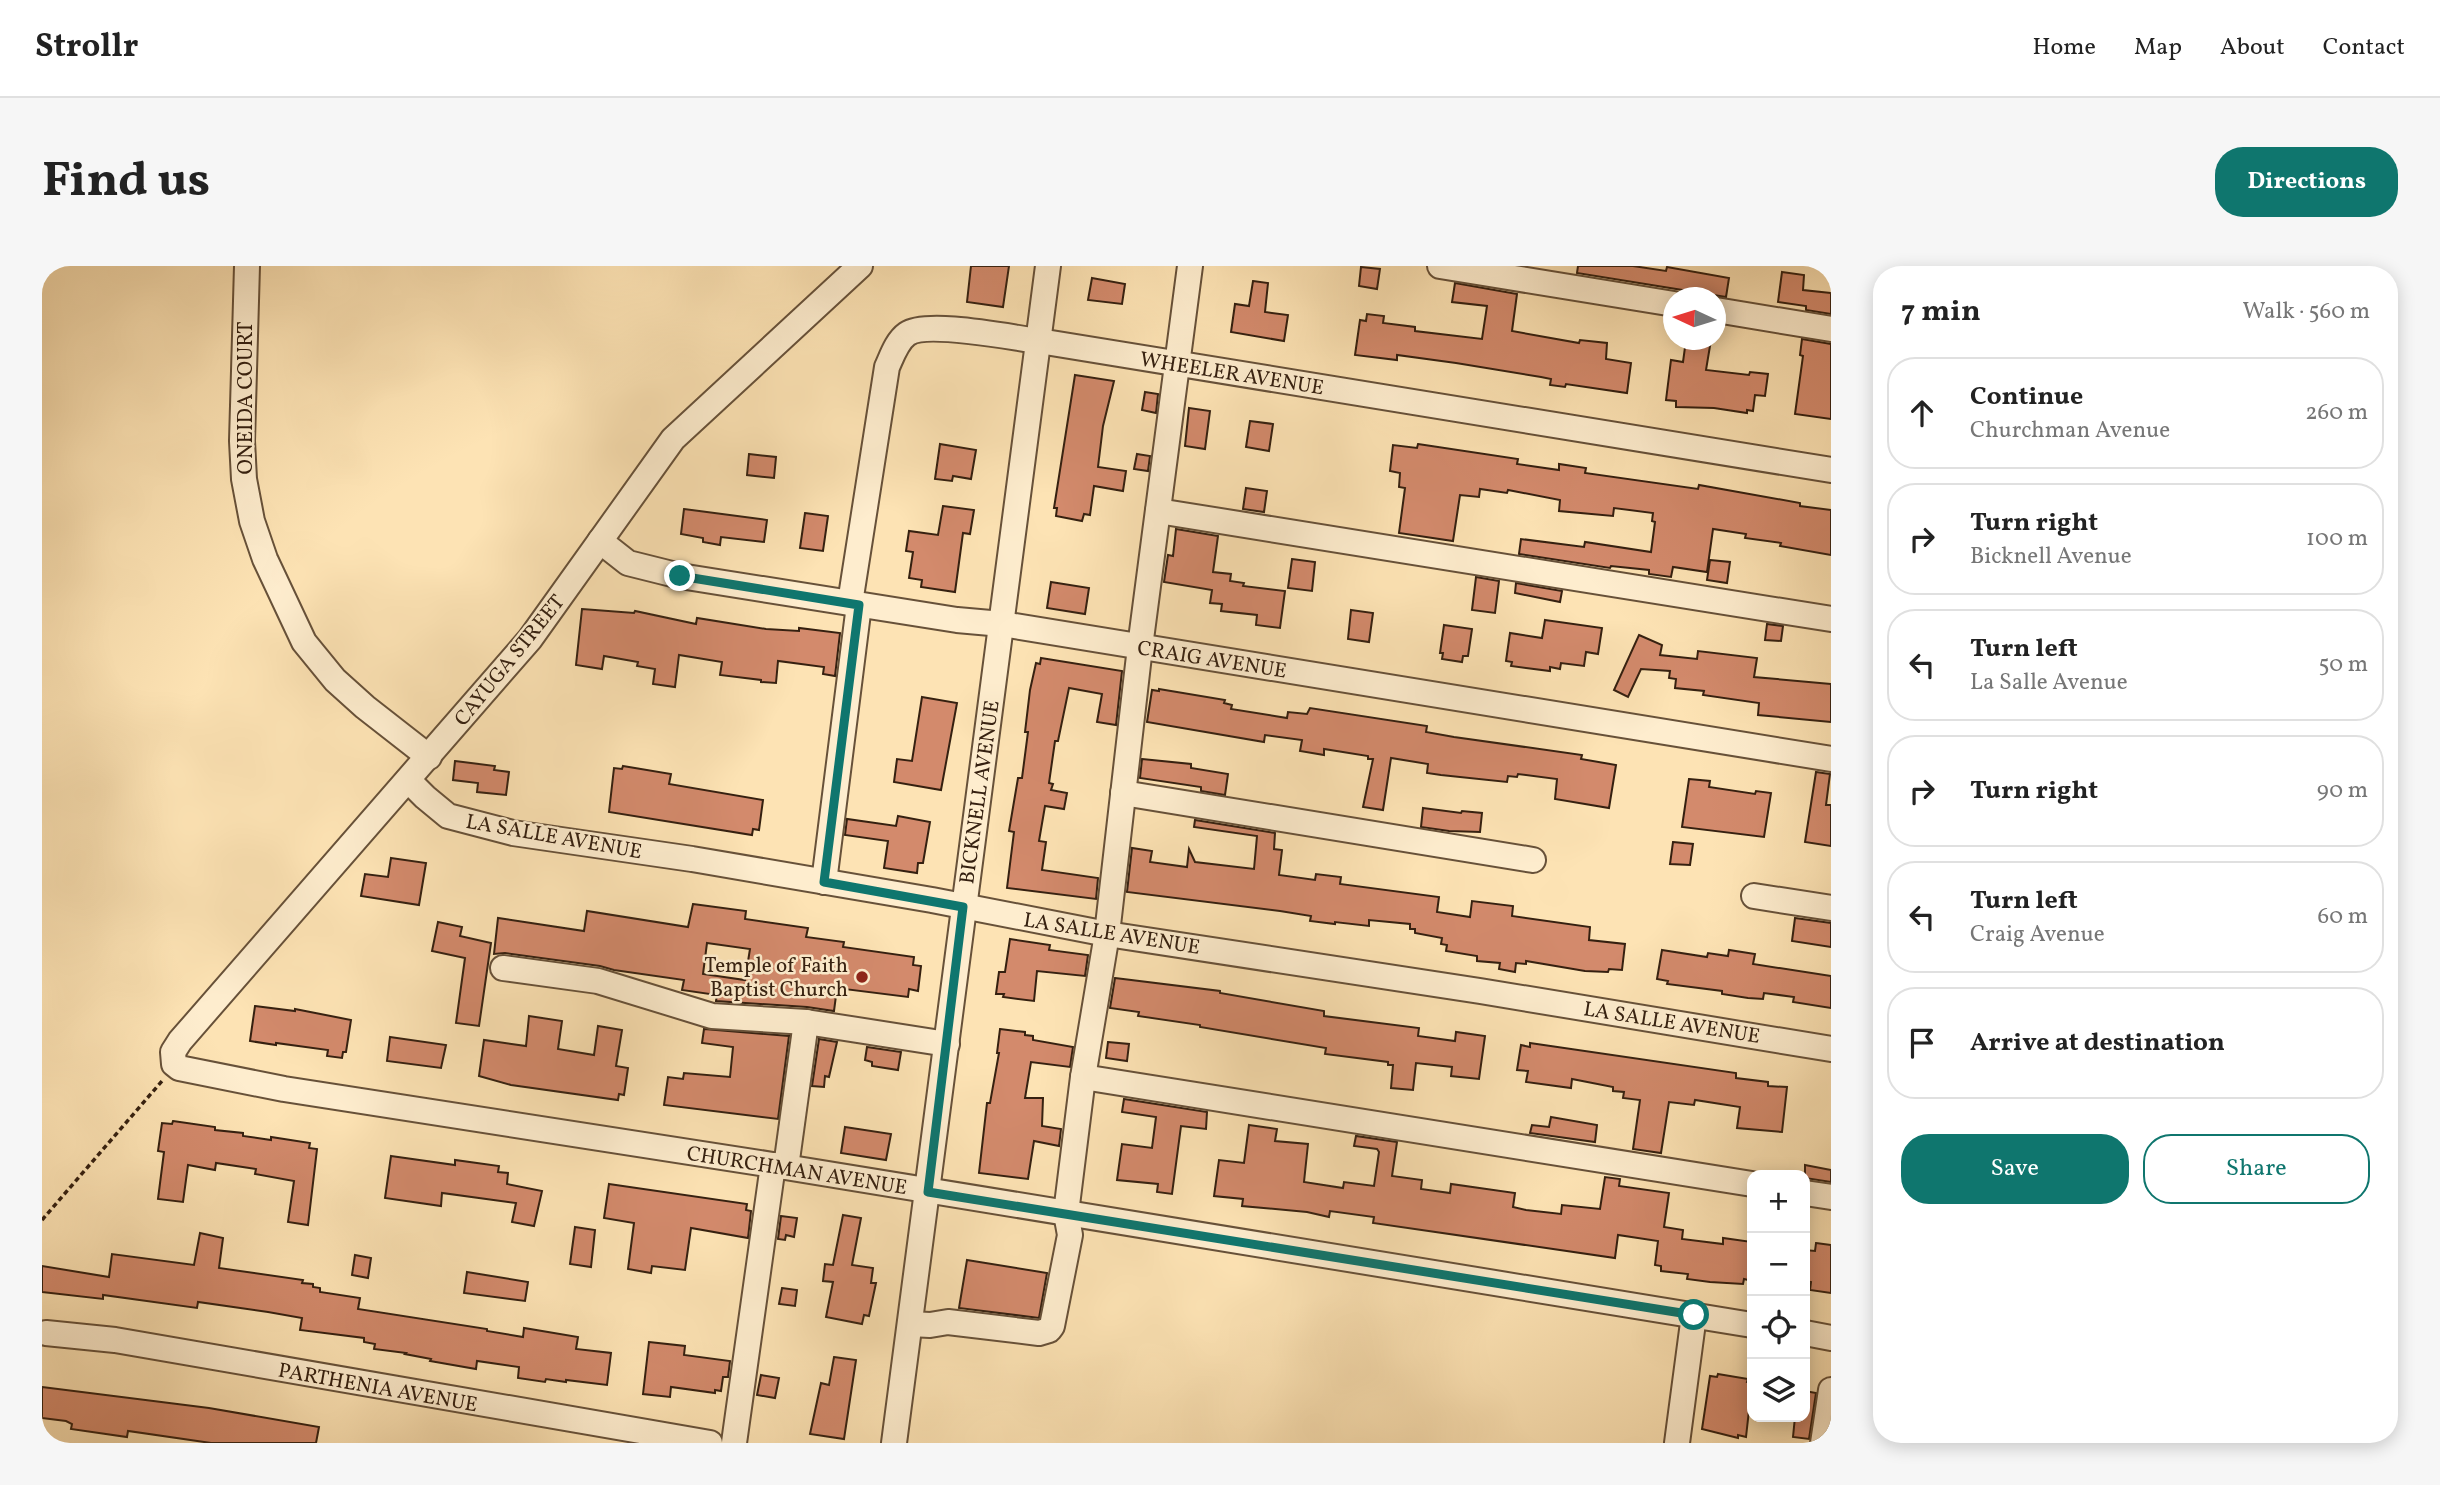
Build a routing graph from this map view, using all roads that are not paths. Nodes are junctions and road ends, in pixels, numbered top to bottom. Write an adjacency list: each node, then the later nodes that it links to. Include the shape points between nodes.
1 (247, 266): 18 (street, ONEIDA COURT, via 241,406 244,480 265,559 304,642 335,680)
2 (860, 266): 13 (street, CAYUGA STREET, via 673,439)
3 (1048, 266): 9 (street, BICKNELL AVENUE)
4 (1190, 266): 10 (street)
5 (1440, 266): 6 (street)
6 (1663, 302)
7 (1726, 312): 8 (street)
8 (1831, 329)
9 (1039, 341): 10 (street, WHEELER AVENUE); 14 (street, WHEELER AVENUE, via 953,329 916,330 898,344 887,367); 16 (street, BICKNELL AVENUE)
10 (1177, 364): 11 (street, WHEELER AVENUE); 12 (street)
11 (1831, 470)
12 (1158, 511): 15 (street); 17 (street)
13 (600, 541): 14 (street, CRAIG AVENUE, via 628,563 643,568); 18 (street, CAYUGA STREET, via 530,639)
14 (854, 604): 16 (street, CRAIG AVENUE); 23 (street, WHEELER AVENUE)
15 (1831, 619)
16 (1002, 624): 17 (street, CRAIG AVENUE); 25 (street, BICKNELL AVENUE)
17 (1140, 647): 19 (street, CRAIG AVENUE); 21 (street)
18 (429, 757): 20 (street, CAYUGA STREET)
19 (1831, 759)
20 (408, 780): 23 (street, LA SALLE AVENUE, via 448,816 513,833); 32 (street, CAYUGA STREET, via 180,1041 173,1052)
21 (1123, 793): 22 (street); 27 (street)
22 (1533, 860)
23 (824, 882): 25 (street, LA SALLE AVENUE)
24 (1754, 896): 26 (street)
25 (963, 907): 27 (street, LA SALLE AVENUE); 30 (street, BICKNELL AVENUE)
26 (1831, 908)
27 (1107, 934): 31 (street, LA SALLE AVENUE); 33 (street)
28 (503, 968): 29 (street, via 598,981 712,1016)
29 (806, 1022): 30 (street); 34 (street)
30 (947, 1044): 36 (street, BICKNELL AVENUE)
31 (1831, 1049)
32 (175, 1065): 34 (street, CHURCHMAN AVENUE, via 284,1089)
33 (1083, 1077): 35 (street); 39 (street)
34 (779, 1166): 36 (street, CHURCHMAN AVENUE); 49 (street)
35 (1747, 1183)
36 (928, 1192): 39 (street, CHURCHMAN AVENUE); 41 (street, BICKNELL AVENUE)
37 (1810, 1194): 38 (street)
38 (1831, 1197)
39 (1066, 1213): 40 (street, CHURCHMAN AVENUE); 41 (street, via 1070,1235 1049,1330 1038,1333 948,1322)
40 (1694, 1315): 42 (street, CHURCHMAN AVENUE); 51 (street)
41 (910, 1324): 50 (street, BICKNELL AVENUE)
42 (1747, 1324)
43 (46, 1333): 47 (street, PARTHENIA AVENUE, via 115,1340)
44 (1810, 1334): 45 (street)
45 (1831, 1338)
46 (1831, 1390): 52 (street)
47 (612, 1435): 48 (street, PARTHENIA AVENUE)
48 (710, 1443)
49 (734, 1443)
50 (894, 1443)
51 (1677, 1443)
52 (1823, 1443)

